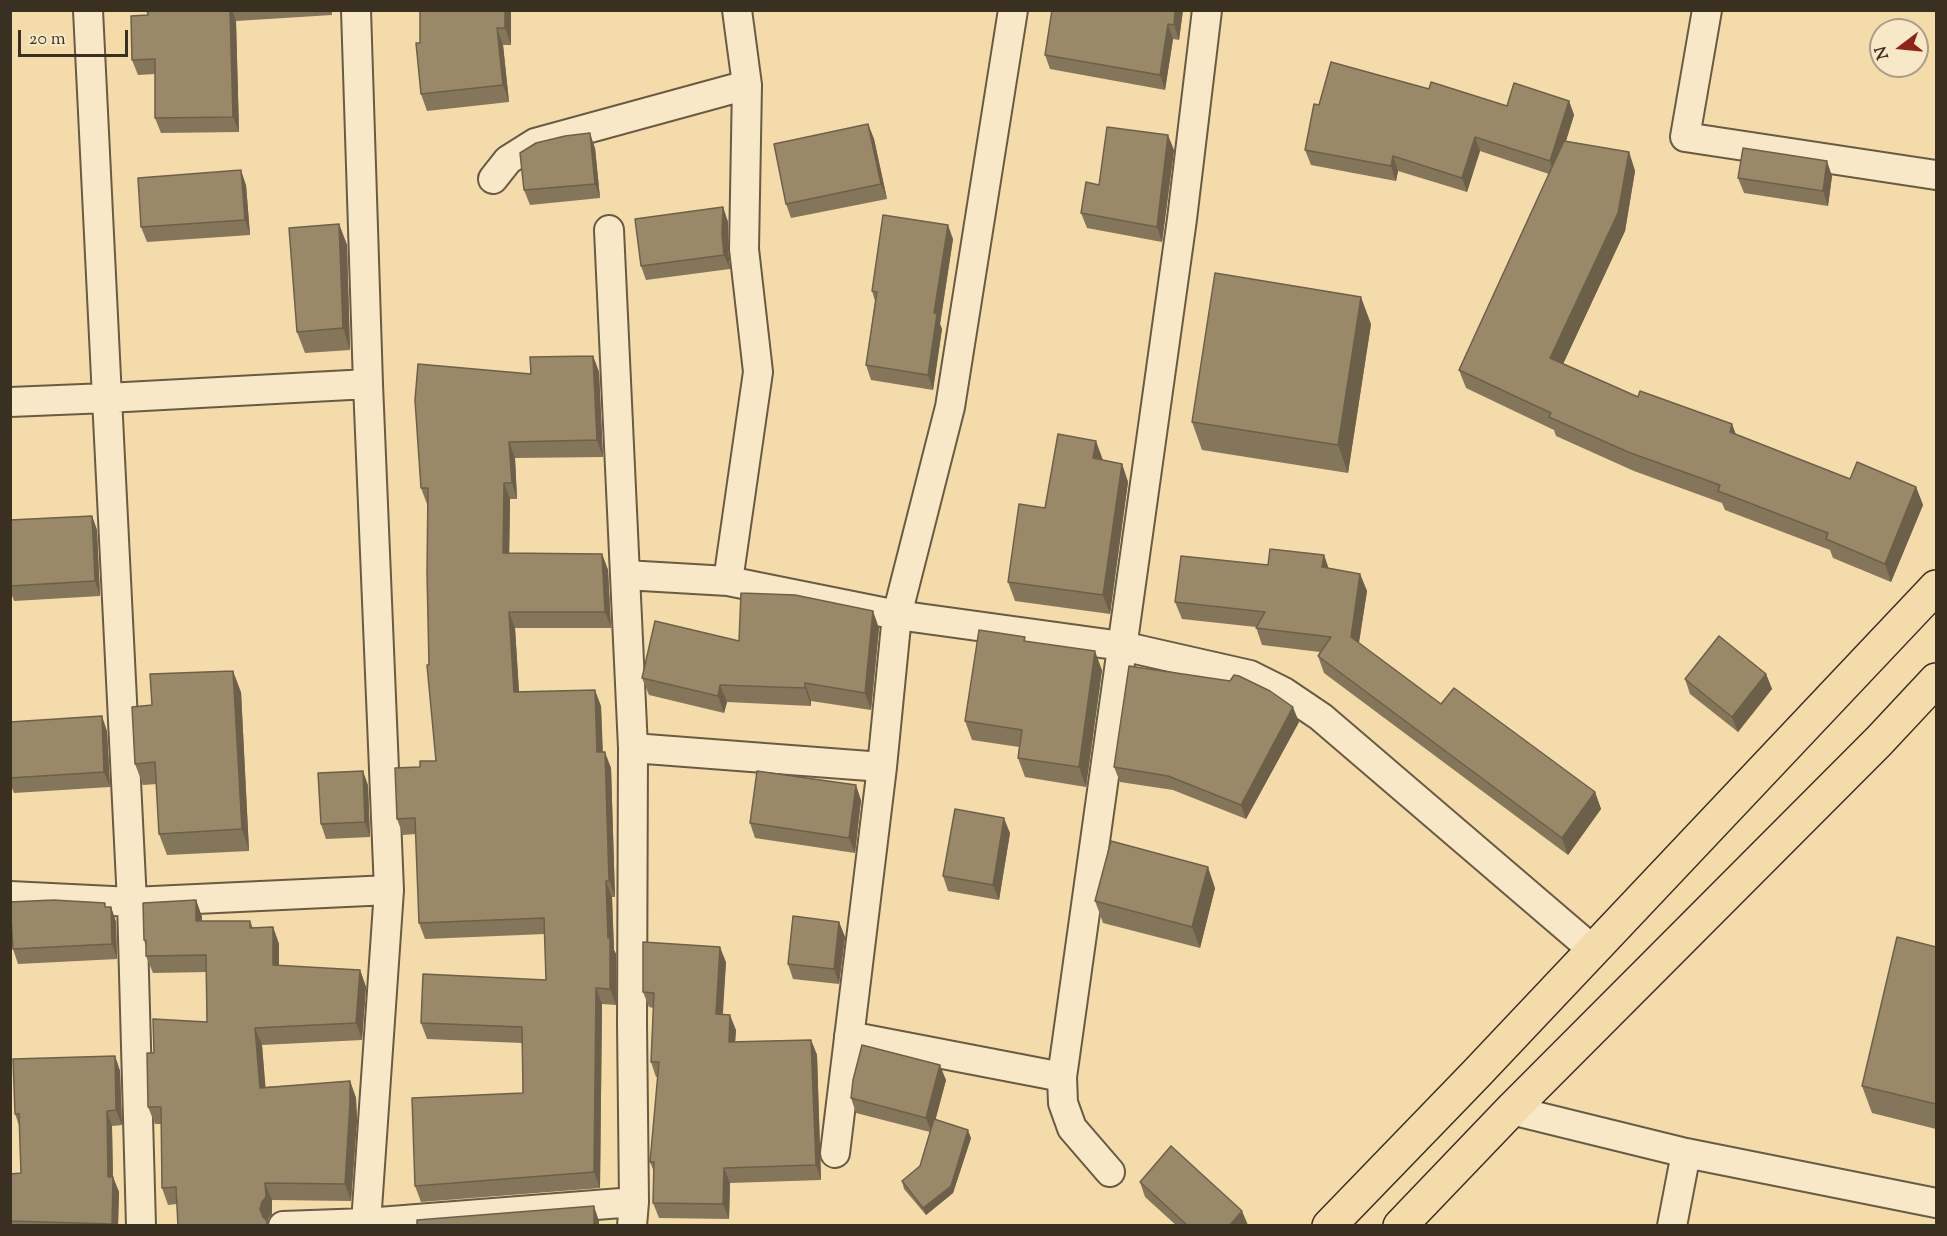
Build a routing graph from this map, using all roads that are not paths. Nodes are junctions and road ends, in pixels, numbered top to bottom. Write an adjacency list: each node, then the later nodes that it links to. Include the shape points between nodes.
1 (88, 10): 12 (street)
2 (356, 10): 11 (street)
3 (737, 10): 7 (street)
4 (1012, 10): 17 (street, via 950,407)
5 (1207, 10): 18 (street)
6 (1707, 10): 8 (street, via 1685,137)
7 (747, 85): 9 (street, via 535,143 508,160); 15 (street, via 744,249 758,372)
8 (1936, 175)
9 (493, 179)
10 (609, 230): 14 (street)
11 (368, 384): 12 (street); 22 (street)
12 (107, 398): 13 (street); 24 (street)
13 (10, 402)
14 (625, 575): 15 (street); 20 (street)
15 (728, 581): 17 (street)
16 (1936, 587): 25 (highway)
17 (897, 615): 18 (street); 21 (street)
18 (1122, 646): 25 (street, via 1250,675 1284,692 1321,717); 27 (street)
19 (1936, 680): 28 (highway)
20 (633, 748): 21 (street); 33 (street)
21 (882, 766): 26 (street)
22 (389, 890): 24 (street); 34 (street)
23 (10, 896): 24 (street)
24 (132, 902): 35 (street)
25 (1593, 950): 37 (highway)
26 (849, 1036): 27 (street); 29 (street)
27 (1062, 1077): 31 (street, via 1063,1103 1072,1128)
28 (1511, 1110): 30 (street); 38 (highway)
29 (835, 1153)
30 (1686, 1153): 32 (street); 39 (street)
31 (1110, 1172)
32 (1936, 1203)
33 (633, 1214): 34 (street)
34 (366, 1222): 36 (street)
35 (141, 1226)
36 (283, 1226)
37 (1329, 1226)
38 (1400, 1226)
39 (1672, 1226)

